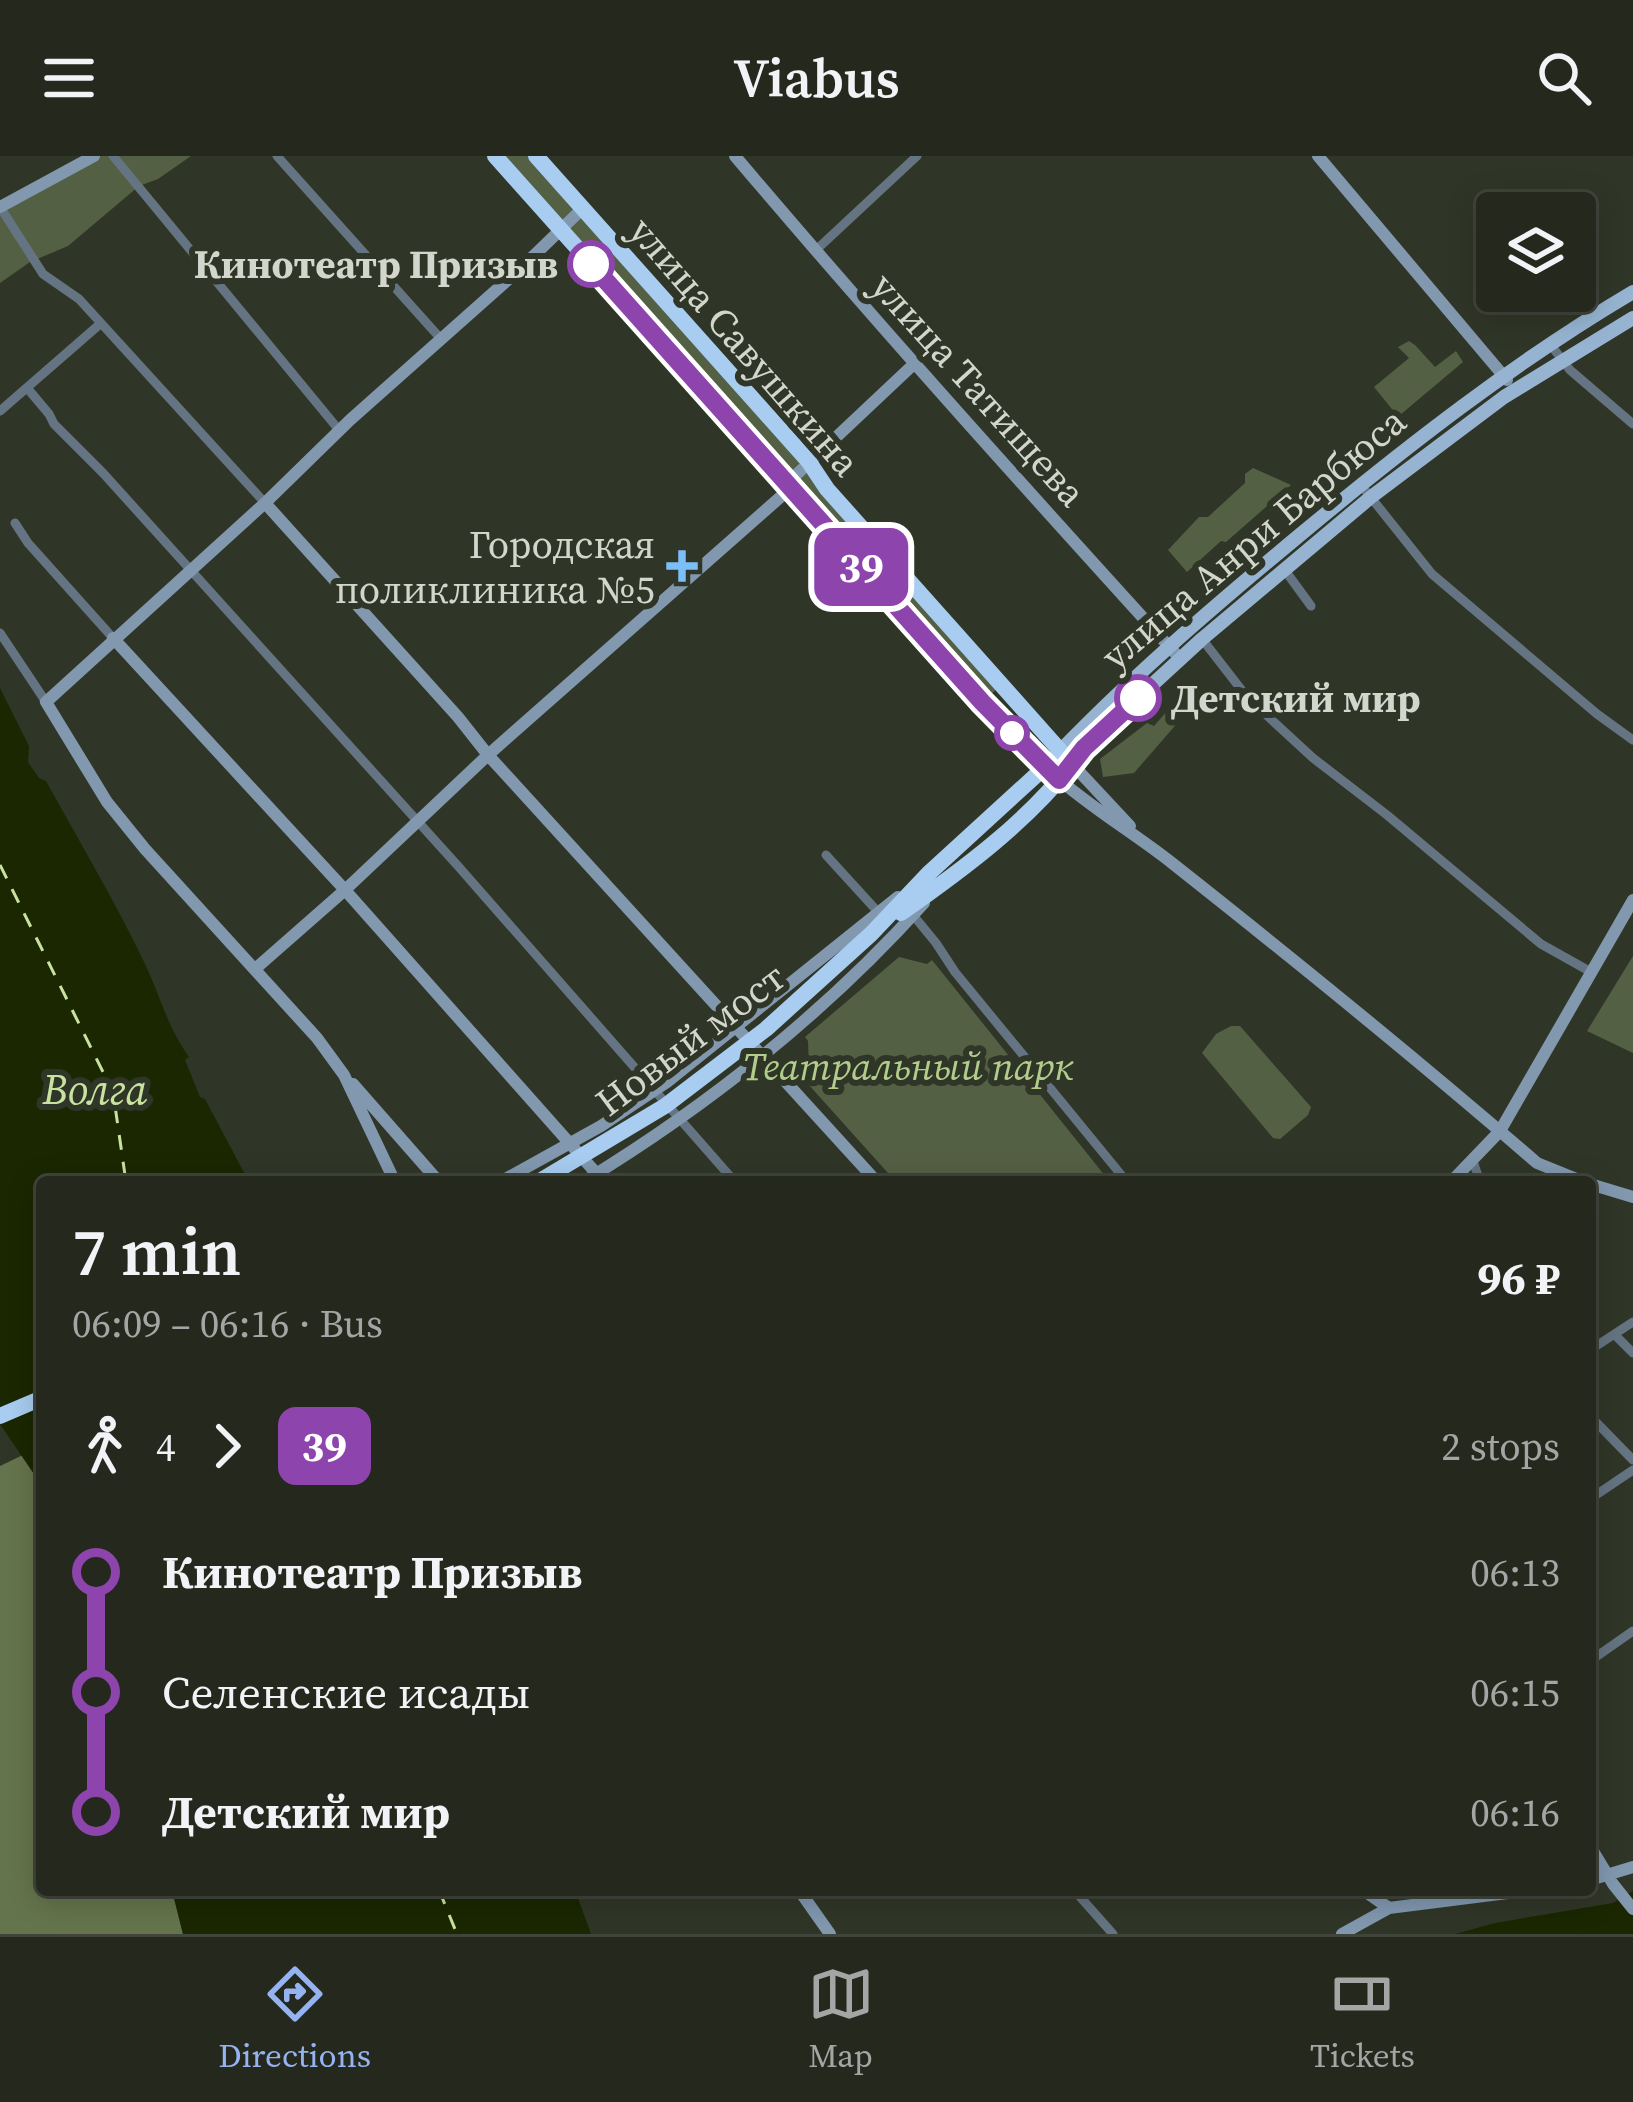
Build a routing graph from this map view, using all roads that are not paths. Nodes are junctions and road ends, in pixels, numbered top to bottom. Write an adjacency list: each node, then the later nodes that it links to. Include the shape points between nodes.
1 (94, 156): 9 (street)
2 (112, 156): 24 (street)
3 (277, 156): 16 (street)
4 (495, 156): 11 (highway, улица Савушкина)
5 (536, 156): 10 (highway, улица Савушкина)
6 (735, 156): 12 (street, улица Татищева)
7 (917, 156): 12 (street)
8 (1318, 156): 20 (street)
9 (0, 207): 15 (street, via 43,274)
10 (582, 209): 11 (street); 25 (highway, улица Савушкина)
11 (561, 230): 16 (street); 26 (highway, улица Савушкина)
12 (815, 251): 19 (street, улица Татищева)
13 (1633, 292): 17 (main road, улица Анри Барбюса)
14 (1633, 318): 18 (main road, улица Анри Барбюса)
15 (100, 324): 21 (street); 28 (street)
16 (442, 339): 24 (street)
17 (1550, 344): 18 (street); 20 (main road, улица Анри Барбюса)
18 (1562, 361): 20 (main road, улица Анри Барбюса); 23 (street)
19 (915, 362): 25 (street); 36 (street, улица Татищева)
20 (1509, 384): 27 (main road, улица Анри Барбюса)
21 (28, 389): 22 (street); 31 (street)
22 (0, 411)
23 (1633, 424)
24 (339, 430): 28 (street)
25 (809, 462): 26 (street); 37 (highway, улица Савушкина)
26 (788, 484): 39 (highway, улица Савушкина); 41 (street)
27 (1366, 491): 30 (main road, улица Анри Барбюса); 36 (main road, улица Анри Барбюса); 40 (street, via 1432,574)
28 (266, 503): 31 (street); 41 (street)
29 (15, 524): 34 (street)
30 (1284, 569): 32 (street); 35 (main road, улица Анри Барбюса)
31 (189, 570): 34 (street); 45 (street)
32 (1311, 606)
33 (0, 633): 38 (street)
34 (113, 638): 38 (street); 49 (street)
35 (1202, 639): 36 (main road, улица Анри Барбюса); 55 (street, via 1247,697 1313,758 1541,944)
36 (1175, 653): 42 (main road, улица Анри Барбюса)
37 (1002, 684): 39 (highway); 42 (highway, улица Савушкина)
38 (46, 702): 54 (street, via 107,802)
39 (982, 702): 43 (highway, улица Савушкина)
40 (1633, 740)
41 (488, 755): 45 (street); 56 (street)
42 (1066, 758): 43 (main road, улица Анри Барбюса); 44 (highway, улица Анри Барбюса); 46 (street, улица Савушкина)
43 (1045, 767): 44 (street, улица Савушкина); 48 (highway, улица Анри Барбюса)
44 (1059, 780): 46 (street, улица Савушкина); 48 (highway, улица Анри Барбюса)
45 (417, 823): 49 (street); 59 (street)
46 (1148, 844): 61 (street, улица Савушкина)
47 (826, 855): 51 (street)
48 (934, 880): 51 (street); 52 (street); 53 (highway, улица Анри Барбюса)
49 (345, 890): 54 (street); 62 (street)
50 (1633, 900): 55 (street)
51 (878, 912): 56 (street)
52 (913, 915): 57 (street); 72 (street)
53 (871, 934): 67 (highway, Новый мост, via 717,1068)
54 (255, 969): 58 (street)
55 (1591, 972): 61 (street)
56 (735, 1028): 57 (street); 59 (street)
57 (763, 1055): 60 (street); 71 (street)
58 (344, 1075): 64 (street); 65 (street)
59 (654, 1090): 60 (street); 62 (street)
60 (680, 1120): 69 (street); 70 (street)
61 (1500, 1131): 63 (street); 75 (street, улица Савушкина, via 1537,1163)
62 (570, 1143): 66 (street); 68 (street)
63 (1473, 1162): 73 (street); 74 (street)
64 (392, 1176)
65 (434, 1176)
66 (511, 1176)
67 (549, 1176)
68 (598, 1176)
69 (603, 1176)
70 (730, 1176)
71 (872, 1176)
72 (1122, 1176)
73 (1458, 1176)
74 (1478, 1176)
75 (1570, 1176)
76 (1596, 1186): 77 (street, улица Савушкина)
77 (1633, 1197)
78 (1633, 1322): 79 (street)
79 (1615, 1335): 80 (street); 81 (street)
80 (1596, 1346)
81 (1633, 1353)
82 (36, 1401): 83 (highway)
83 (0, 1416)
84 (1596, 1422): 85 (street)
85 (1633, 1460)
86 (1633, 1470): 87 (street)
87 (1596, 1495)
88 (1633, 1631): 89 (street)
89 (1596, 1657)
90 (1596, 1856): 93 (street)
91 (1633, 1867): 93 (street)
92 (1596, 1880): 93 (street)
93 (1611, 1880): 99 (street)
94 (803, 1896): 100 (street)
95 (1079, 1896): 101 (street)
96 (1372, 1896): 98 (street)
97 (1484, 1896): 98 (street)
98 (1389, 1908): 102 (street)
99 (1633, 1910)
100 (830, 1934)
101 (1113, 1934)
102 (1342, 1934)

